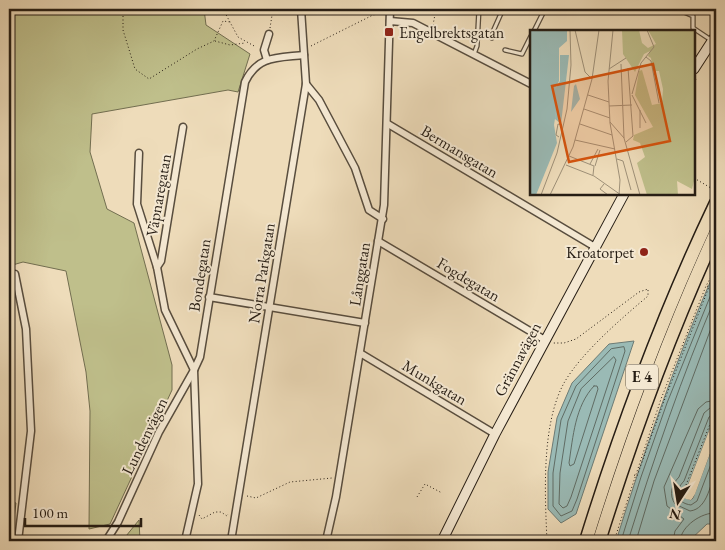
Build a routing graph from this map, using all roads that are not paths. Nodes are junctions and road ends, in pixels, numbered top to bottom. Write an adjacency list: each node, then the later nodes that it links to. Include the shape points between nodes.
1 (301, 9): 14 (street, Norra Parkgatan)
2 (479, 9): 15 (lane)
3 (503, 9): 10 (lane, via 490,36)
4 (545, 9): 8 (lane)
5 (677, 9): 12 (lane, via 693,16 693,28)
6 (390, 11): 7 (street, Långgatan)
7 (390, 21): 15 (street, via 413,23); 20 (street, Långgatan)
8 (534, 30)
9 (269, 34): 16 (street, via 264,50)
10 (492, 38)
11 (530, 38): 13 (lane, via 522,54)
12 (714, 38): 17 (main road)
13 (505, 50)
14 (304, 55): 16 (street); 19 (street, Norra Parkgatan)
15 (474, 55): 18 (street)
16 (267, 60): 31 (street, Bondegatan, via 257,64 245,82)
17 (695, 67)
18 (530, 83)
19 (306, 84): 25 (street, via 320,100 355,168 369,210); 32 (street, Norra Parkgatan)
20 (388, 124): 25 (street, Långgatan); 28 (street, Bermansgatan)
21 (183, 127): 29 (street, Väpnaregatan, via 161,261)
22 (138, 153): 29 (street, Väpnaregatan, via 137,204)
23 (623, 195): 28 (main road, Grännavägen)
24 (716, 203): 44 (highway, E 4, via 648,359)
25 (382, 219): 27 (street, Långgatan)
26 (716, 232): 45 (highway, E 4, via 660,364)
27 (378, 241): 33 (street, Långgatan); 34 (street, Fogdegatan)
28 (594, 248): 34 (main road, Grännavägen)
29 (157, 267): 36 (street, Väpnaregatan, via 165,310)
30 (15, 274): 39 (street, via 26,329 31,431)
31 (209, 297): 32 (street); 36 (street, Bondegatan, via 200,357)
32 (270, 307): 33 (street); 42 (street, Norra Parkgatan)
33 (365, 323): 35 (street, Långgatan)
34 (545, 340): 37 (main road, Grännavägen)
35 (360, 353): 37 (street, Munkgatan); 43 (street, Långgatan)
36 (194, 370): 40 (street, Lundenvägen, via 159,432); 41 (street, Bondegatan, via 198,476)
37 (495, 434): 38 (main road, Grännavägen)
38 (445, 540)
39 (18, 541)
40 (106, 541)
41 (185, 541)
42 (231, 541)
43 (326, 541)
44 (586, 541)
45 (599, 541)

